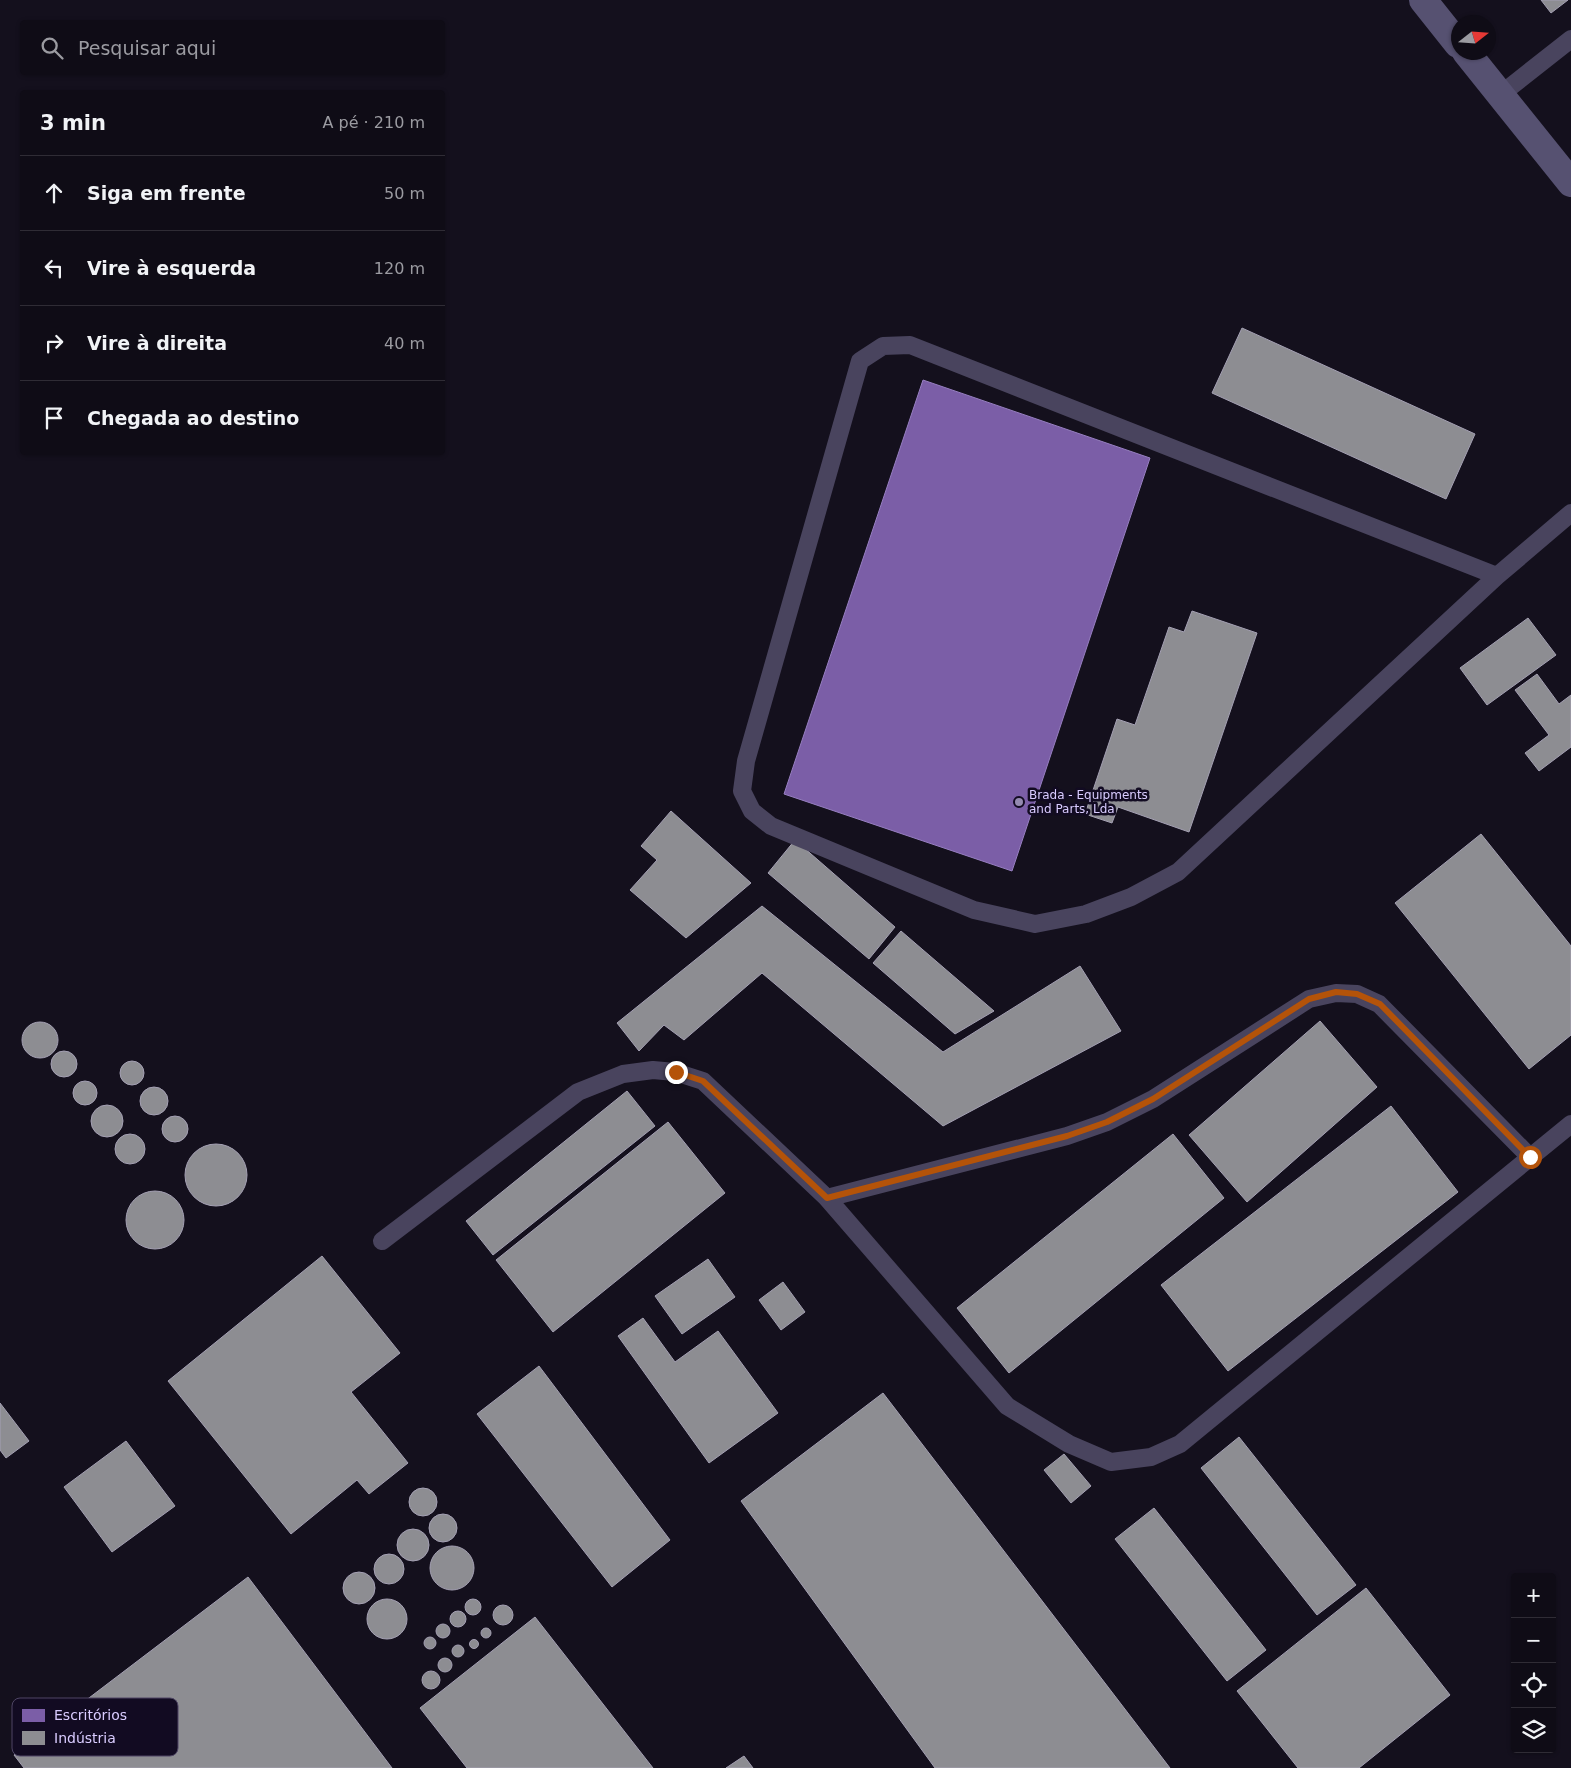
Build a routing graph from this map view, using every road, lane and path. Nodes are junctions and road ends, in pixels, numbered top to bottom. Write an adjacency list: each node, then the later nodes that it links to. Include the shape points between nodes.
1 (1423, 0): 2 (main road)
2 (1451, 35)
3 (1571, 39): 5 (lane)
4 (1472, 60): 5 (main road)
5 (1500, 95): 6 (main road)
6 (1571, 183)
7 (1571, 513): 8 (lane)
8 (1497, 576): 8 (lane, via 1178,872 1131,897 1086,914 1035,924 974,910 771,826 752,811 742,791 746,761 860,361 883,346 910,345)
9 (1571, 1124): 10 (lane)
10 (1530, 1157): 11 (lane, via 1380,1004 1357,994 1336,992 1309,999 1153,1099 1107,1122 1058,1138); 11 (lane, via 1180,1444 1150,1457 1110,1462 1069,1444 1007,1406)
11 (827, 1198): 12 (lane, via 703,1081 676,1072 653,1070 623,1074 578,1092)
12 (382, 1241)

